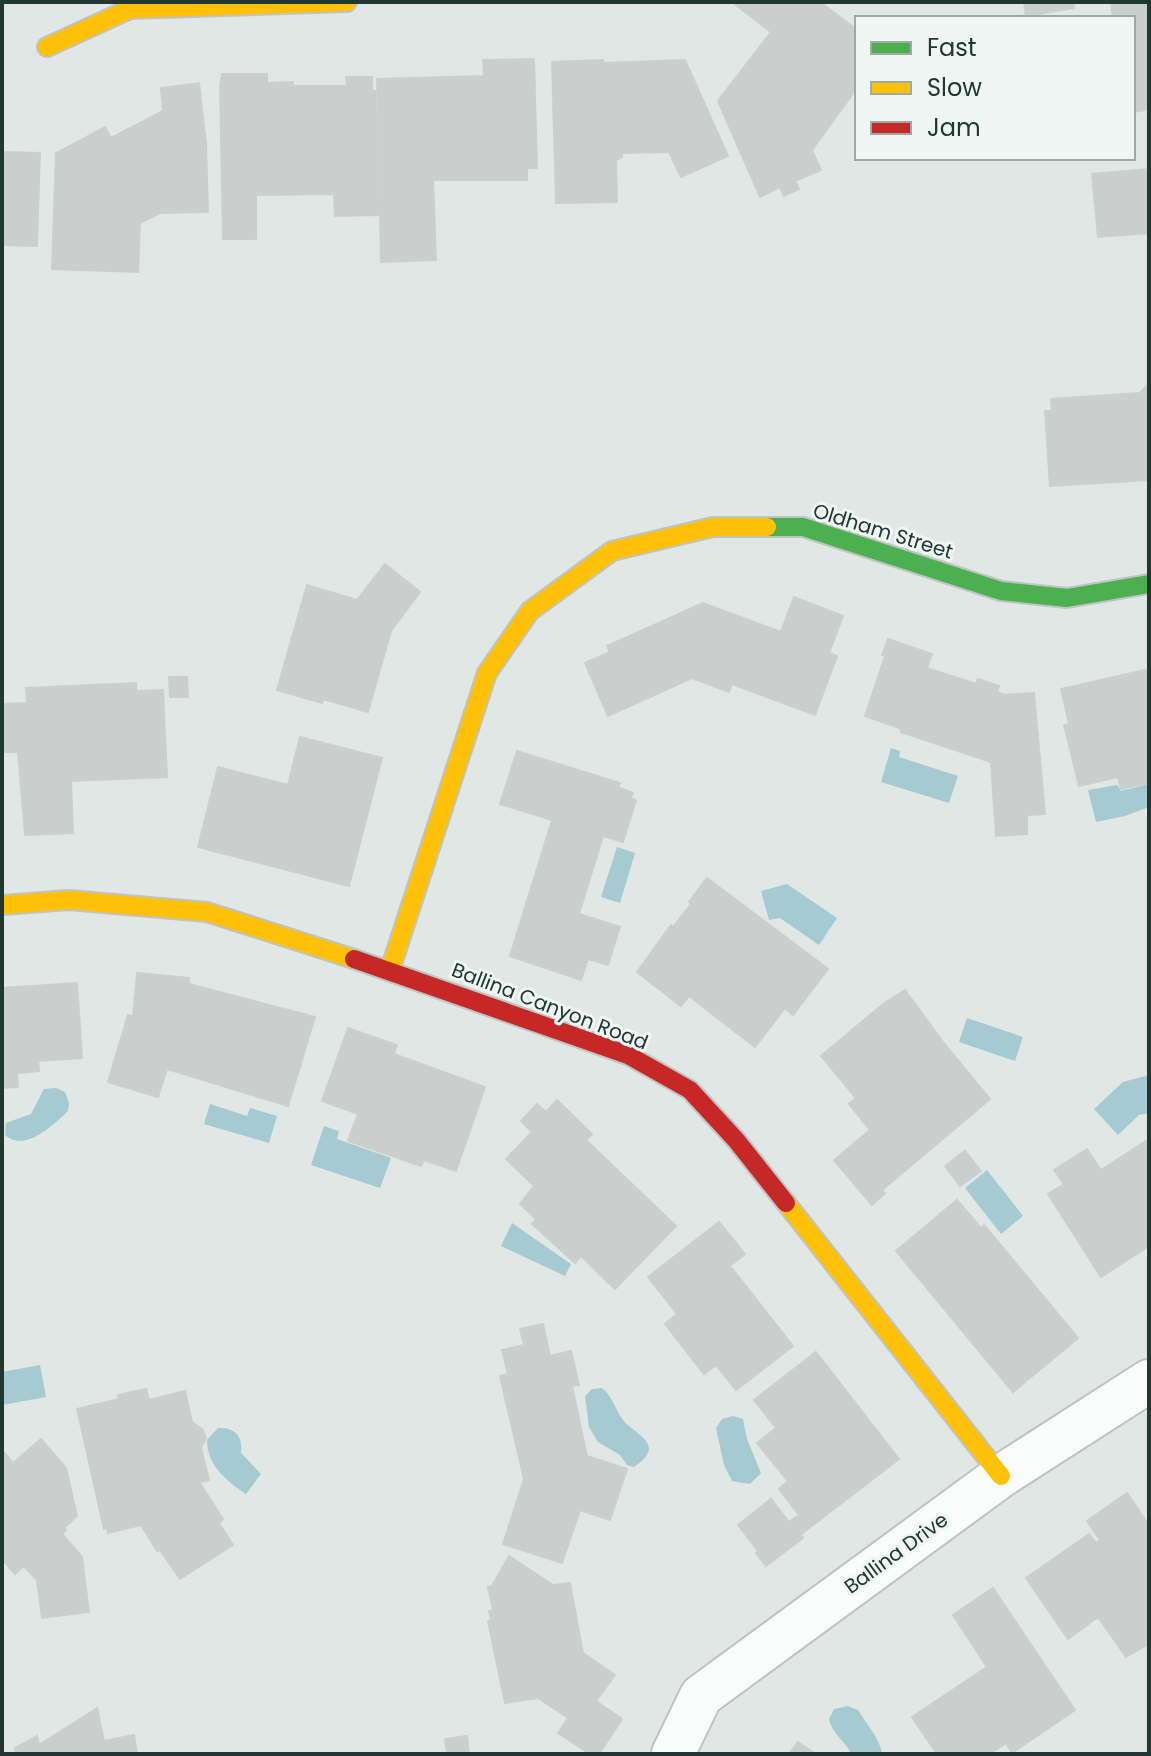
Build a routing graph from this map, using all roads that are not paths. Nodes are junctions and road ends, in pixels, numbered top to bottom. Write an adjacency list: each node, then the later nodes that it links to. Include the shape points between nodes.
1 (347, 2): 2 (street, via 130,9)
2 (47, 47)
3 (1149, 584): 5 (street, Oldham Street, via 1067,598 1001,591 803,527 713,527 612,551 530,611 487,673)
4 (2, 905): 5 (street, Ballina Canyon Road, via 69,900 207,912)
5 (390, 970): 7 (street, Ballina Canyon Road, via 628,1055 690,1090 736,1140)
6 (1149, 1381): 7 (street, Ballina Drive)
7 (1001, 1476): 8 (street, Ballina Drive, via 701,1696)
8 (673, 1754)

